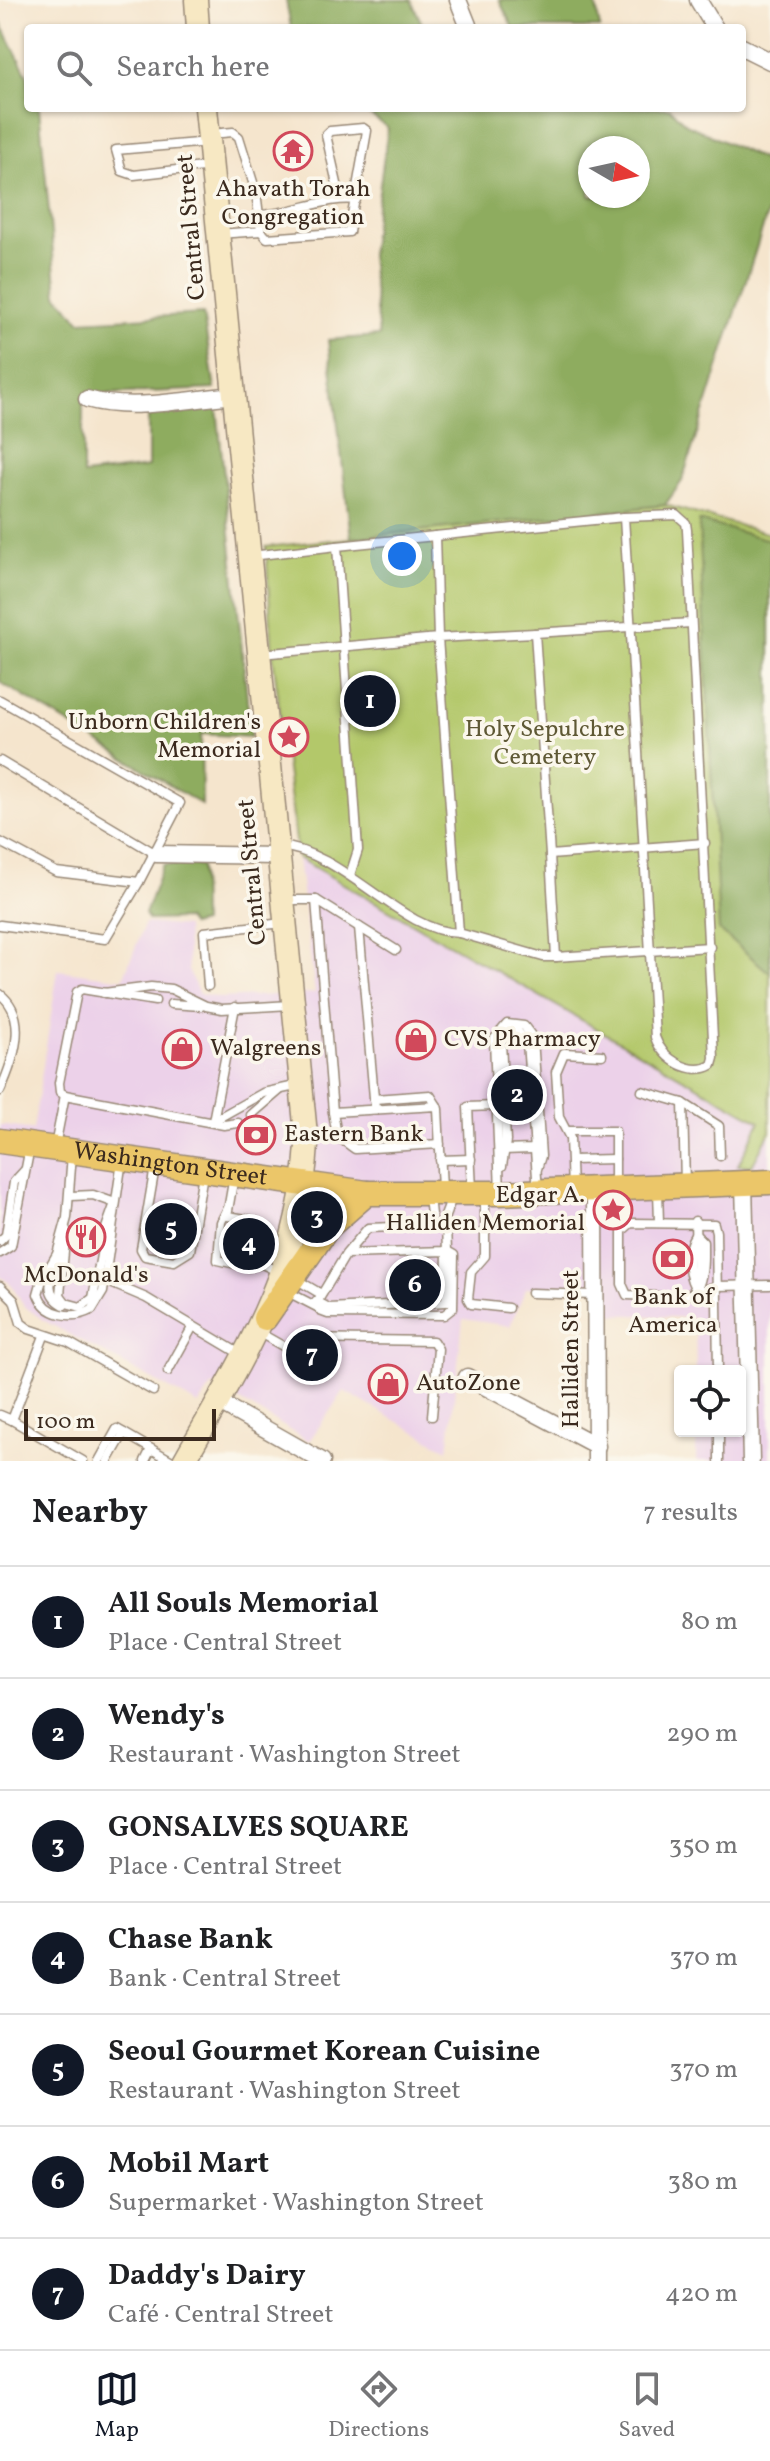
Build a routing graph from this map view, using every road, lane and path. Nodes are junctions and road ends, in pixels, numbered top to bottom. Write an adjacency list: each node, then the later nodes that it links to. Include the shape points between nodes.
1 (196, 0): 4 (main road)
2 (458, 0): 5 (street)
3 (698, 0): 6 (street)
4 (198, 24)
5 (468, 24)
6 (713, 24)
7 (746, 49): 8 (street)
8 (770, 61)
9 (206, 112): 10 (main road, Central Street)
10 (209, 138): 11 (main road, Central Street); 11 (lane, via 116,150 122,171 134,175); 14 (lane, via 233,132 239,137)
11 (212, 166): 16 (main road, Central Street)
12 (340, 197): 13 (lane); 13 (lane, via 326,135 363,128 367,131); 14 (lane, via 290,213)
13 (356, 200): 15 (lane, via 346,234 267,238)
14 (259, 215): 15 (lane)
15 (261, 231): 16 (lane)
16 (218, 234): 17 (main road, Central Street)
17 (235, 395): 18 (street, via 134,406); 22 (main road, Central Street)
18 (87, 399)
19 (624, 517): 20 (lane); 23 (lane, via 671,514 686,523); 24 (lane)
20 (435, 536): 21 (lane); 26 (lane)
21 (337, 546): 22 (lane); 27 (lane)
22 (251, 556): 28 (main road, Central Street)
23 (691, 623): 24 (lane); 32 (lane)
24 (631, 627): 25 (lane); 33 (lane)
25 (535, 633): 26 (lane); 36 (lane)
26 (438, 638): 27 (lane); 43 (lane)
27 (345, 647): 28 (lane); 37 (lane, via 358,850)
28 (260, 654): 34 (main road, Central Street)
29 (0, 700): 35 (lane, via 180,803)
30 (0, 761): 35 (lane)
31 (0, 842): 38 (lane, via 56,872)
32 (705, 843): 33 (lane); 44 (lane)
33 (644, 848): 36 (lane); 46 (lane)
34 (277, 851): 35 (street); 37 (lane, via 295,847); 40 (main road, Central Street)
35 (156, 854): 38 (lane)
36 (550, 855): 47 (lane)
37 (350, 875): 43 (lane, via 403,911)
38 (139, 882): 41 (lane, via 105,939)
39 (316, 900): 40 (lane); 42 (lane); 66 (lane)
40 (282, 912): 48 (lane, via 204,932); 53 (main road, Central Street)
41 (0, 925)
42 (359, 927): 45 (lane); 61 (lane)
43 (459, 933): 47 (lane)
44 (710, 947): 46 (lane); 46 (lane, via 714,1058 712,1065 701,1069 668,1058 658,1046)
45 (396, 950)
46 (649, 952): 47 (lane)
47 (556, 957)
48 (208, 986)
49 (104, 993): 51 (lane); 54 (lane, via 171,989); 60 (lane, via 82,989 75,995 59,1083)
50 (0, 994): 58 (lane, via 18,1023)
51 (156, 998)
52 (172, 1001): 54 (lane)
53 (294, 1005): 55 (lane); 57 (main road, Central Street)
54 (206, 1006): 55 (lane)
55 (235, 1007): 68 (lane)
56 (602, 1055): 70 (lane, via 561,1055 556,1072 559,1117)
57 (293, 1086): 67 (lane); 68 (lane, via 263,1093); 91 (main road, Central Street, via 307,1145)
58 (0, 1091)
59 (642, 1091): 62 (lane)
60 (65, 1095): 68 (lane); 76 (lane)
61 (374, 1099): 63 (lane, via 430,1095); 65 (lane)
62 (683, 1103): 77 (lane, via 719,1126); 89 (lane)
63 (437, 1106): 65 (lane); 73 (lane)
64 (496, 1106): 71 (lane, via 494,1039 501,1028 518,1024 533,1038); 74 (lane); 80 (lane, via 468,1107)
65 (375, 1109): 66 (lane)
66 (333, 1112): 73 (lane, via 337,1136 355,1149)
67 (251, 1115)
68 (213, 1121): 69 (lane)
69 (238, 1123)
70 (569, 1131): 81 (lane, via 615,1131); 83 (lane)
71 (540, 1136): 75 (lane); 87 (lane)
72 (0, 1141): 78 (main road, Washington Street)
73 (440, 1144): 82 (lane)
74 (501, 1147): 75 (lane); 75 (lane, via 500,1048 503,1036 511,1031 527,1042); 93 (lane)
75 (534, 1147): 87 (lane)
76 (63, 1152): 78 (main road, Washington Street); 79 (main road, Washington Street); 95 (lane)
77 (720, 1156)
78 (28, 1158): 102 (lane, via 16,1179 6,1235); 104 (lane, via 11,1246)
79 (122, 1159): 84 (main road, Washington Street); 96 (lane)
80 (471, 1159): 82 (lane); 93 (lane)
81 (615, 1159): 83 (lane); 92 (lane)
82 (440, 1160): 93 (lane)
83 (572, 1160): 92 (lane)
84 (156, 1162): 85 (main road, Washington Street); 85 (lane, via 141,1249 145,1256 170,1261 190,1251)
85 (204, 1169): 86 (main road, Washington Street)
86 (234, 1174): 91 (main road, Washington Street); 97 (lane)
87 (537, 1180): 92 (main road, Washington Street); 93 (main road, Washington Street)
88 (763, 1181): 89 (main road, Washington Street); 112 (street)
89 (685, 1185): 90 (main road, Washington Street)
90 (658, 1186): 92 (main road, Washington Street); 100 (lane)
91 (304, 1187): 94 (main road, Washington Street); 107 (main road, Central Street)
92 (594, 1188): 115 (street, Halliden Street)
93 (469, 1191): 94 (main road, Washington Street); 101 (lane); 101 (lane); 117 (lane, via 485,1256 471,1272 468,1299 471,1304)
94 (367, 1193): 107 (main road, via 328,1227)
95 (71, 1196): 96 (lane, via 93,1195); 98 (lane)
96 (115, 1203): 98 (lane, via 93,1298 86,1306 74,1306 60,1295); 108 (lane)
97 (228, 1212): 106 (lane, via 265,1225); 106 (lane, via 221,1222 218,1260 249,1267)
98 (67, 1218): 108 (lane, via 57,1254 39,1287 40,1299 54,1312 86,1313 96,1306)
99 (690, 1221): 100 (lane); 111 (lane, via 714,1224); 113 (lane, via 696,1234)
100 (659, 1222): 113 (lane, via 627,1224 621,1236 625,1293 679,1297)
101 (437, 1224): 103 (lane, via 447,1226); 105 (lane, via 368,1228)
102 (0, 1241)
103 (447, 1251): 105 (lane); 116 (lane, via 446,1302 329,1308)
104 (0, 1253)
105 (346, 1254): 116 (lane)
106 (262, 1264): 107 (lane)
107 (287, 1280): 116 (lane); 116 (lane); 118 (main road)
108 (106, 1281): 119 (lane)
109 (770, 1285): 112 (lane)
110 (0, 1286): 120 (lane, via 14,1300 24,1326)
111 (717, 1286): 112 (lane); 113 (lane); 122 (lane)
112 (747, 1286): 123 (street)
113 (697, 1290)
114 (531, 1293): 115 (lane)
115 (596, 1295): 135 (street, Halliden Street)
116 (318, 1301)
117 (508, 1308)
118 (261, 1325): 121 (main road); 130 (lane, via 288,1349 302,1339 433,1341 438,1349)
119 (193, 1326): 121 (lane); 124 (lane)
120 (44, 1336): 126 (lane, via 68,1342); 131 (lane)
121 (244, 1356): 128 (main road)
122 (718, 1365)
123 (745, 1365)
124 (168, 1371)
125 (467, 1377): 135 (street)
126 (153, 1391)
127 (746, 1394): 144 (street)
128 (218, 1402): 141 (main road); 142 (street)
129 (0, 1415): 131 (lane)
130 (432, 1416)
131 (12, 1420): 136 (lane)
132 (124, 1433): 134 (lane); 137 (lane, via 115,1430); 138 (lane)
133 (719, 1437): 143 (lane)
134 (151, 1449): 139 (lane); 140 (lane)
135 (597, 1454)
136 (83, 1461)
137 (99, 1461)
138 (108, 1461)
139 (145, 1461)
140 (172, 1461)
141 (184, 1461)
142 (322, 1461)
143 (719, 1461)
144 (751, 1461)

